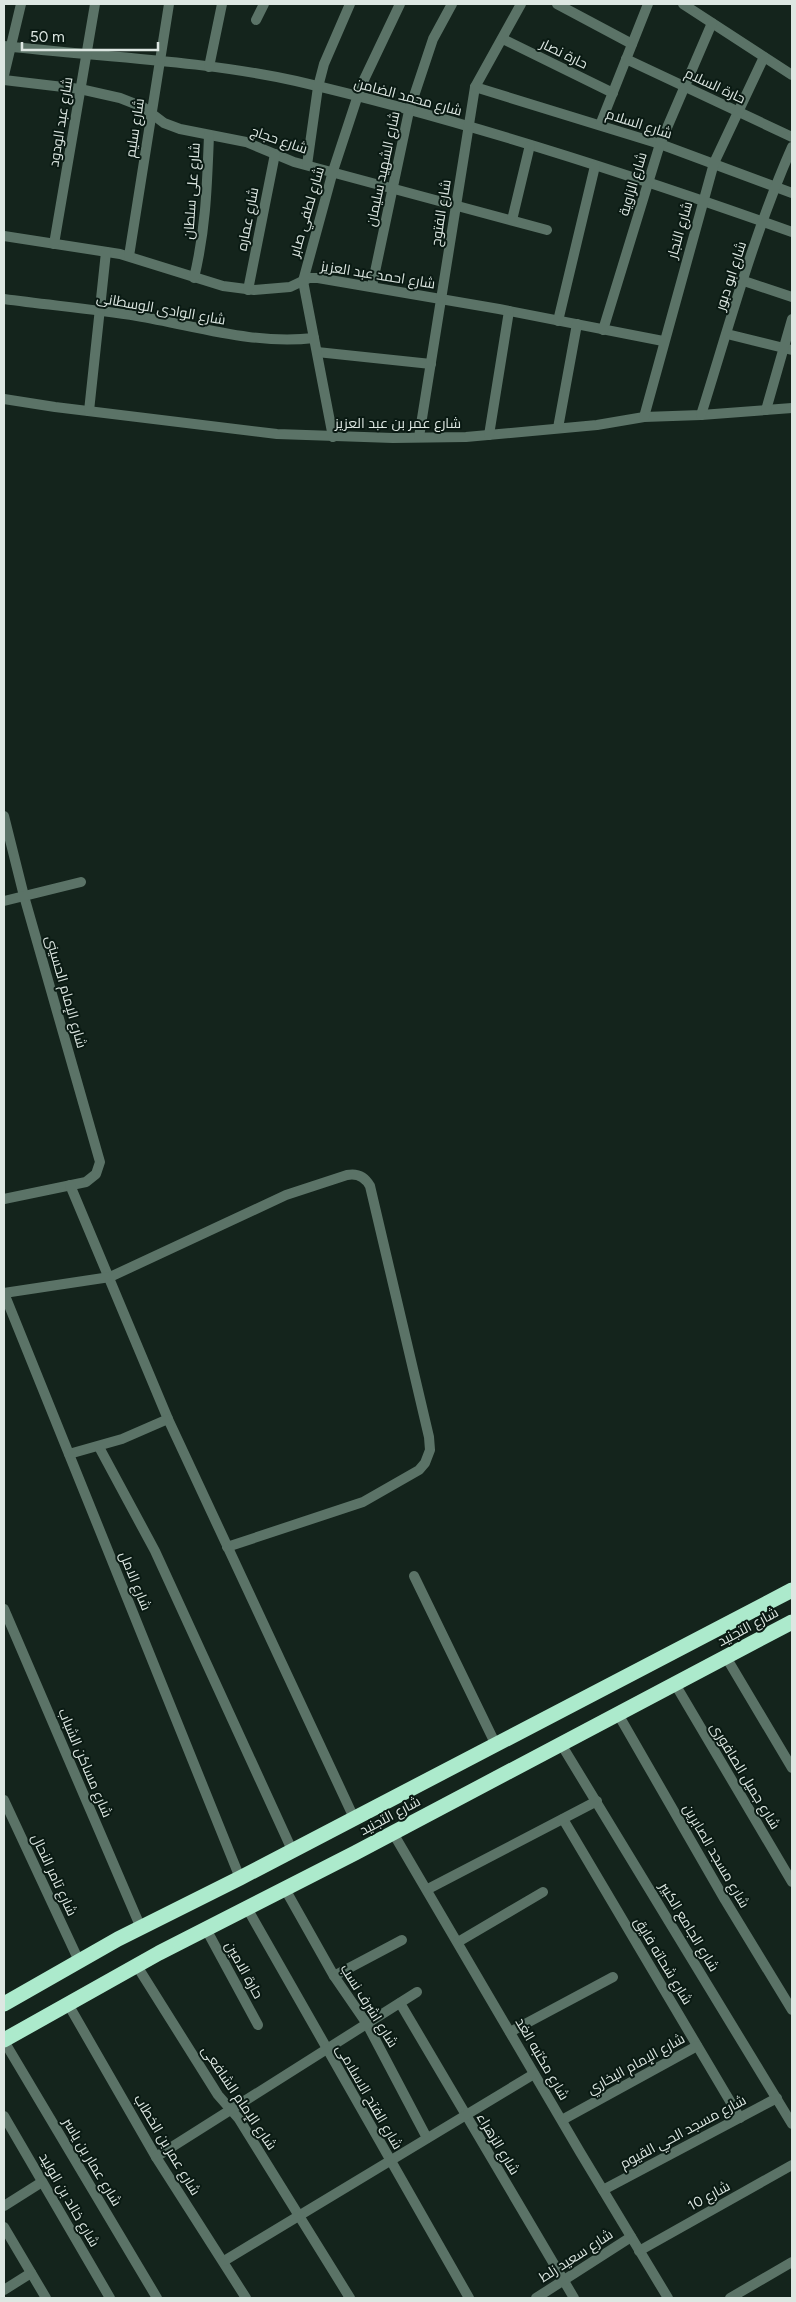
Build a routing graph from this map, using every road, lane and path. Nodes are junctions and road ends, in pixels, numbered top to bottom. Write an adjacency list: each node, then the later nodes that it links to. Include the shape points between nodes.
1 (21, 4): 17 (street)
2 (95, 4): 18 (street, شارع عبد الودود)
3 (169, 4): 21 (street, شارع سليم)
4 (222, 4): 22 (street)
5 (264, 4): 13 (street)
6 (350, 4): 26 (street, via 324,64)
7 (400, 4): 31 (street, شارع لطفي صابر)
8 (452, 4): 32 (street, شارع الشهيد سليمان, via 433,39)
9 (521, 4): 15 (street, شارع الفتوح)
10 (556, 4): 16 (street)
11 (648, 4): 16 (street)
12 (683, 4): 14 (street)
13 (256, 20)
14 (712, 23): 19 (street); 28 (street, شارع الزاوية)
15 (503, 39): 27 (street, شارع الفتوح); 30 (street, حارة نصار)
16 (632, 44): 20 (street)
17 (7, 47): 18 (street, شارع محمد الضامن); 23 (street)
18 (86, 53): 21 (street, شارع محمد الضامن); 29 (street, شارع عبد الودود)
19 (764, 57): 24 (street); 33 (street, شارع النجار)
20 (626, 59): 28 (street, حارة السلام); 30 (street)
21 (159, 61): 22 (street, شارع محمد الضامن); 34 (street, شارع سليم)
22 (209, 67): 26 (street, شارع محمد الضامن)
23 (4, 75)
24 (792, 76)
25 (4, 80): 29 (street, شارع حجاج)
26 (318, 87): 31 (street, شارع محمد الضامن); 44 (street)
27 (475, 87): 35 (street, شارع السلام); 36 (street, شارع الفتوح)
28 (685, 87): 33 (street, حارة السلام); 39 (street, شارع الزاوية)
29 (80, 90): 34 (street, شارع حجاج, via 133,102); 58 (street, شارع عبد الودود)
30 (613, 93): 35 (street)
31 (357, 97): 32 (street, شارع محمد الضامن); 46 (street, شارع لطفي صابر)
32 (409, 111): 36 (street, شارع محمد الضامن); 49 (street, شارع الشهيد سليمان)
33 (737, 111): 38 (street, حارة السلام); 43 (street, شارع النجار)
34 (151, 114): 37 (street, شارع حجاج, via 180,129); 60 (street, شارع سليم)
35 (600, 125): 39 (street, شارع السلام)
36 (468, 128): 40 (street, شارع محمد الضامن); 52 (street, شارع الفتوح)
37 (209, 135): 42 (street, شارع حجاج, via 246,142); 61 (street, شارع على سلطان, via 207,208)
38 (792, 137)
39 (660, 144): 43 (street, شارع السلام); 47 (street, شارع الزاوية)
40 (530, 145): 45 (street, شارع محمد الضامن); 53 (street)
41 (792, 147): 48 (street, شارع ابو دبور)
42 (275, 154): 44 (street, شارع حجاج); 65 (street, شارع عماره)
43 (714, 163): 48 (street, شارع السلام); 51 (street, شارع النجار)
44 (307, 165): 46 (street, شارع حجاج)
45 (595, 166): 47 (street, شارع محمد الضامن); 72 (street)
46 (333, 171): 49 (street, شارع حجاج); 62 (street, شارع لطفي صابر)
47 (648, 184): 51 (street, شارع محمد الضامن); 74 (street, شارع الزاوية)
48 (775, 186): 50 (street, شارع السلام); 54 (street, شارع ابو دبور)
49 (392, 187): 52 (street, شارع حجاج); 64 (street, شارع الشهيد سليمان)
50 (792, 193)
51 (702, 202): 54 (street, شارع محمد الضامن); 77 (street, شارع النجار)
52 (457, 204): 53 (street, شارع حجاج); 68 (street, شارع الفتوح)
53 (512, 220): 55 (street, شارع حجاج)
54 (763, 222): 56 (street, شارع محمد الضامن); 63 (street, شارع ابو دبور)
55 (547, 230)
56 (792, 232)
57 (4, 236): 58 (street, شارع احمد عبد العزيز)
58 (54, 244): 59 (street, شارع احمد عبد العزيز)
59 (106, 252): 60 (street, شارع احمد عبد العزيز); 69 (street)
60 (129, 256): 61 (street, شارع احمد عبد العزيز)
61 (194, 278): 65 (street, شارع احمد عبد العزيز)
62 (303, 280): 64 (street, شارع احمد عبد العزيز, via 318,278); 65 (street, شارع احمد عبد العزيز, via 290,286); 76 (street, شارع لطفي صابر)
63 (744, 281): 66 (street); 75 (street, شارع ابو دبور)
64 (372, 286): 68 (street, شارع احمد عبد العزيز)
65 (248, 290)
66 (792, 297)
67 (4, 299): 69 (street, شارع الوادى الوسطانى)
68 (442, 299): 70 (street, شارع احمد عبد العزيز); 80 (street, شارع الفتوح)
69 (100, 311): 76 (street, شارع الوادى الوسطانى, via 263,340); 84 (street)
70 (509, 311): 72 (street, شارع احمد عبد العزيز); 88 (street)
71 (792, 319): 78 (street)
72 (558, 321): 73 (street, شارع احمد عبد العزيز)
73 (577, 324): 74 (street, شارع احمد عبد العزيز); 87 (street)
74 (603, 330): 77 (street, شارع احمد عبد العزيز)
75 (727, 334): 78 (street); 85 (street, شارع ابو دبور)
76 (314, 338): 79 (street, شارع لطفي صابر)
77 (663, 342): 86 (street, شارع النجار)
78 (788, 349): 83 (street)
79 (317, 352): 80 (street); 89 (street, شارع لطفي صابر)
80 (431, 364): 90 (street, شارع الفتوح)
81 (4, 399): 84 (street, شارع عمر بن عبد العزيز)
82 (792, 408): 83 (street, شارع عمر بن عبد العزيز)
83 (766, 410): 85 (street, شارع عمر بن عبد العزيز)
84 (89, 411): 89 (street, شارع عمر بن عبد العزيز, via 277,434)
85 (701, 415): 86 (street, شارع عمر بن عبد العزيز)
86 (644, 417): 87 (street, شارع عمر بن عبد العزيز)
87 (558, 428): 88 (street, شارع عمر بن عبد العزيز)
88 (489, 435): 90 (street, شارع عمر بن عبد العزيز)
89 (333, 437): 90 (street, شارع عمر بن عبد العزيز)
90 (419, 437)
91 (4, 816): 93 (street, شارع الإمام الحسينى)
92 (81, 882): 93 (street)
93 (24, 896): 94 (street); 95 (street, شارع الإمام الحسينى, via 99,1155 96,1174 86,1182)
94 (4, 901)
95 (70, 1185): 96 (street); 97 (street)
96 (4, 1200)
97 (110, 1277): 98 (street); 99 (street); 102 (street, via 256,1208 318,1183 353,1174 367,1180 370,1186 428,1437 429,1456 419,1470 363,1502)
98 (4, 1293): 101 (street, شارع الامل)
99 (168, 1419): 100 (street); 102 (street)
100 (99, 1447): 101 (street); 118 (street, via 155,1551)
101 (69, 1454): 119 (street, شارع الامل)
102 (227, 1547): 115 (street)
103 (414, 1576): 111 (street)
104 (792, 1590): 111 (highway, شارع التجنيد)
105 (4, 1609): 125 (street, شارع مساكن الشباب)
106 (792, 1622): 107 (highway, شارع التجنيد)
107 (726, 1657): 108 (highway, شارع التجنيد); 112 (street)
108 (674, 1684): 109 (highway, شارع التجنيد); 120 (street, شارع جميل الصافورى)
109 (618, 1714): 110 (highway, شارع التجنيد); 137 (street, شارع مسجد الصابرين)
110 (561, 1744): 114 (street, شارع الجامع الكبير); 117 (highway, شارع التجنيد)
111 (496, 1745): 115 (highway, شارع التجنيد)
112 (792, 1768)
113 (4, 1800): 129 (street, شارع تامر النحال)
114 (597, 1801): 116 (street); 145 (street, شارع الجامع الكبير)
115 (354, 1818): 118 (highway, شارع التجنيد)
116 (562, 1819): 122 (street); 142 (street, شارع شحاته فايق)
117 (393, 1833): 121 (highway, شارع التجنيد); 122 (street, شارع مكتبه الغد)
118 (292, 1850): 119 (highway, شارع التجنيد)
119 (240, 1878): 125 (highway, شارع التجنيد)
120 (792, 1882)
121 (285, 1888): 124 (highway, شارع التجنيد); 131 (street, شارع اشرف نسب)
122 (428, 1889): 128 (street, شارع مكتبه الغد)
123 (543, 1892): 128 (street)
124 (247, 1908): 126 (highway, شارع التجنيد); 143 (street, شارع الفتح الاسلامى)
125 (141, 1928): 129 (highway, شارع التجنيد)
126 (206, 1929): 130 (highway, شارع التجنيد); 139 (street, حارة الامين)
127 (402, 1940): 131 (street)
128 (458, 1942): 140 (street, شارع مكتبه الغد)
129 (79, 1961): 135 (highway, شارع التجنيد)
130 (136, 1966): 136 (highway, شارع التجنيد); 146 (street, شارع الإمام الشافعى)
131 (334, 1976): 138 (street, شارع اشرف نسب)
132 (613, 1977): 140 (street)
133 (418, 1992): 134 (street)
134 (400, 2003): 138 (street); 148 (street, شارع الزهراء)
135 (4, 2004)
136 (68, 2004): 141 (highway, شارع التجنيد); 153 (street, شارع عمر بن الخطاب)
137 (792, 2010)
138 (367, 2024): 143 (street); 152 (street, شارع اشرف نسب)
139 (258, 2025)
140 (510, 2032): 144 (street, شارع مكتبه الغد)
141 (4, 2040): 170 (street, شارع عمار بن ياسر)
142 (697, 2046): 149 (street, شارع شحاته فايق); 150 (street, شارع الإمام البخاري)
143 (326, 2050): 146 (street); 154 (street, شارع الفتح الاسلامى)
144 (534, 2074): 148 (street); 150 (street, شارع مكتبه الغد)
145 (776, 2098): 149 (street, شارع مسجد الحي القيوم); 151 (street, شارع الجامع الكبير)
146 (230, 2110): 153 (street); 159 (street, شارع الإمام الشافعى, via 239,2119)
147 (4, 2116): 156 (street, شارع خالد بن الوليد)
148 (466, 2117): 152 (street); 166 (street, شارع الزهراء)
149 (740, 2118): 157 (street, شارع مسجد الحي القيوم)
150 (562, 2120): 157 (street, شارع مكتبه الغد)
151 (792, 2124)
152 (427, 2138): 154 (street)
153 (156, 2157): 163 (street, شارع عمر بن الخطاب)
154 (390, 2162): 159 (street); 173 (street, شارع الفتح الاسلامى)
155 (792, 2165): 162 (street, شارع 10)
156 (42, 2182): 158 (street); 169 (street, شارع خالد بن الوليد)
157 (603, 2190): 161 (street, شارع مكتبه الغد)
158 (4, 2206)
159 (298, 2216): 163 (street); 172 (street, شارع الإمام الشافعى)
160 (4, 2227): 165 (street)
161 (631, 2237): 162 (street, شارع مكتبه الغد); 166 (street, شارع سعيد زلط)
162 (639, 2251): 176 (street, شارع مكتبه الغد)
163 (224, 2261): 171 (street, شارع عمر بن الخطاب)
164 (792, 2262): 177 (street)
165 (31, 2273): 167 (street); 168 (street)
166 (564, 2281): 174 (street, شارع سعيد زلط); 175 (street, شارع الزهراء)
167 (4, 2290)
168 (46, 2298)
169 (110, 2298)
170 (157, 2298)
171 (246, 2298)
172 (350, 2298)
173 (469, 2298)
174 (536, 2298)
175 (574, 2298)
176 (668, 2298)
177 (730, 2298)

